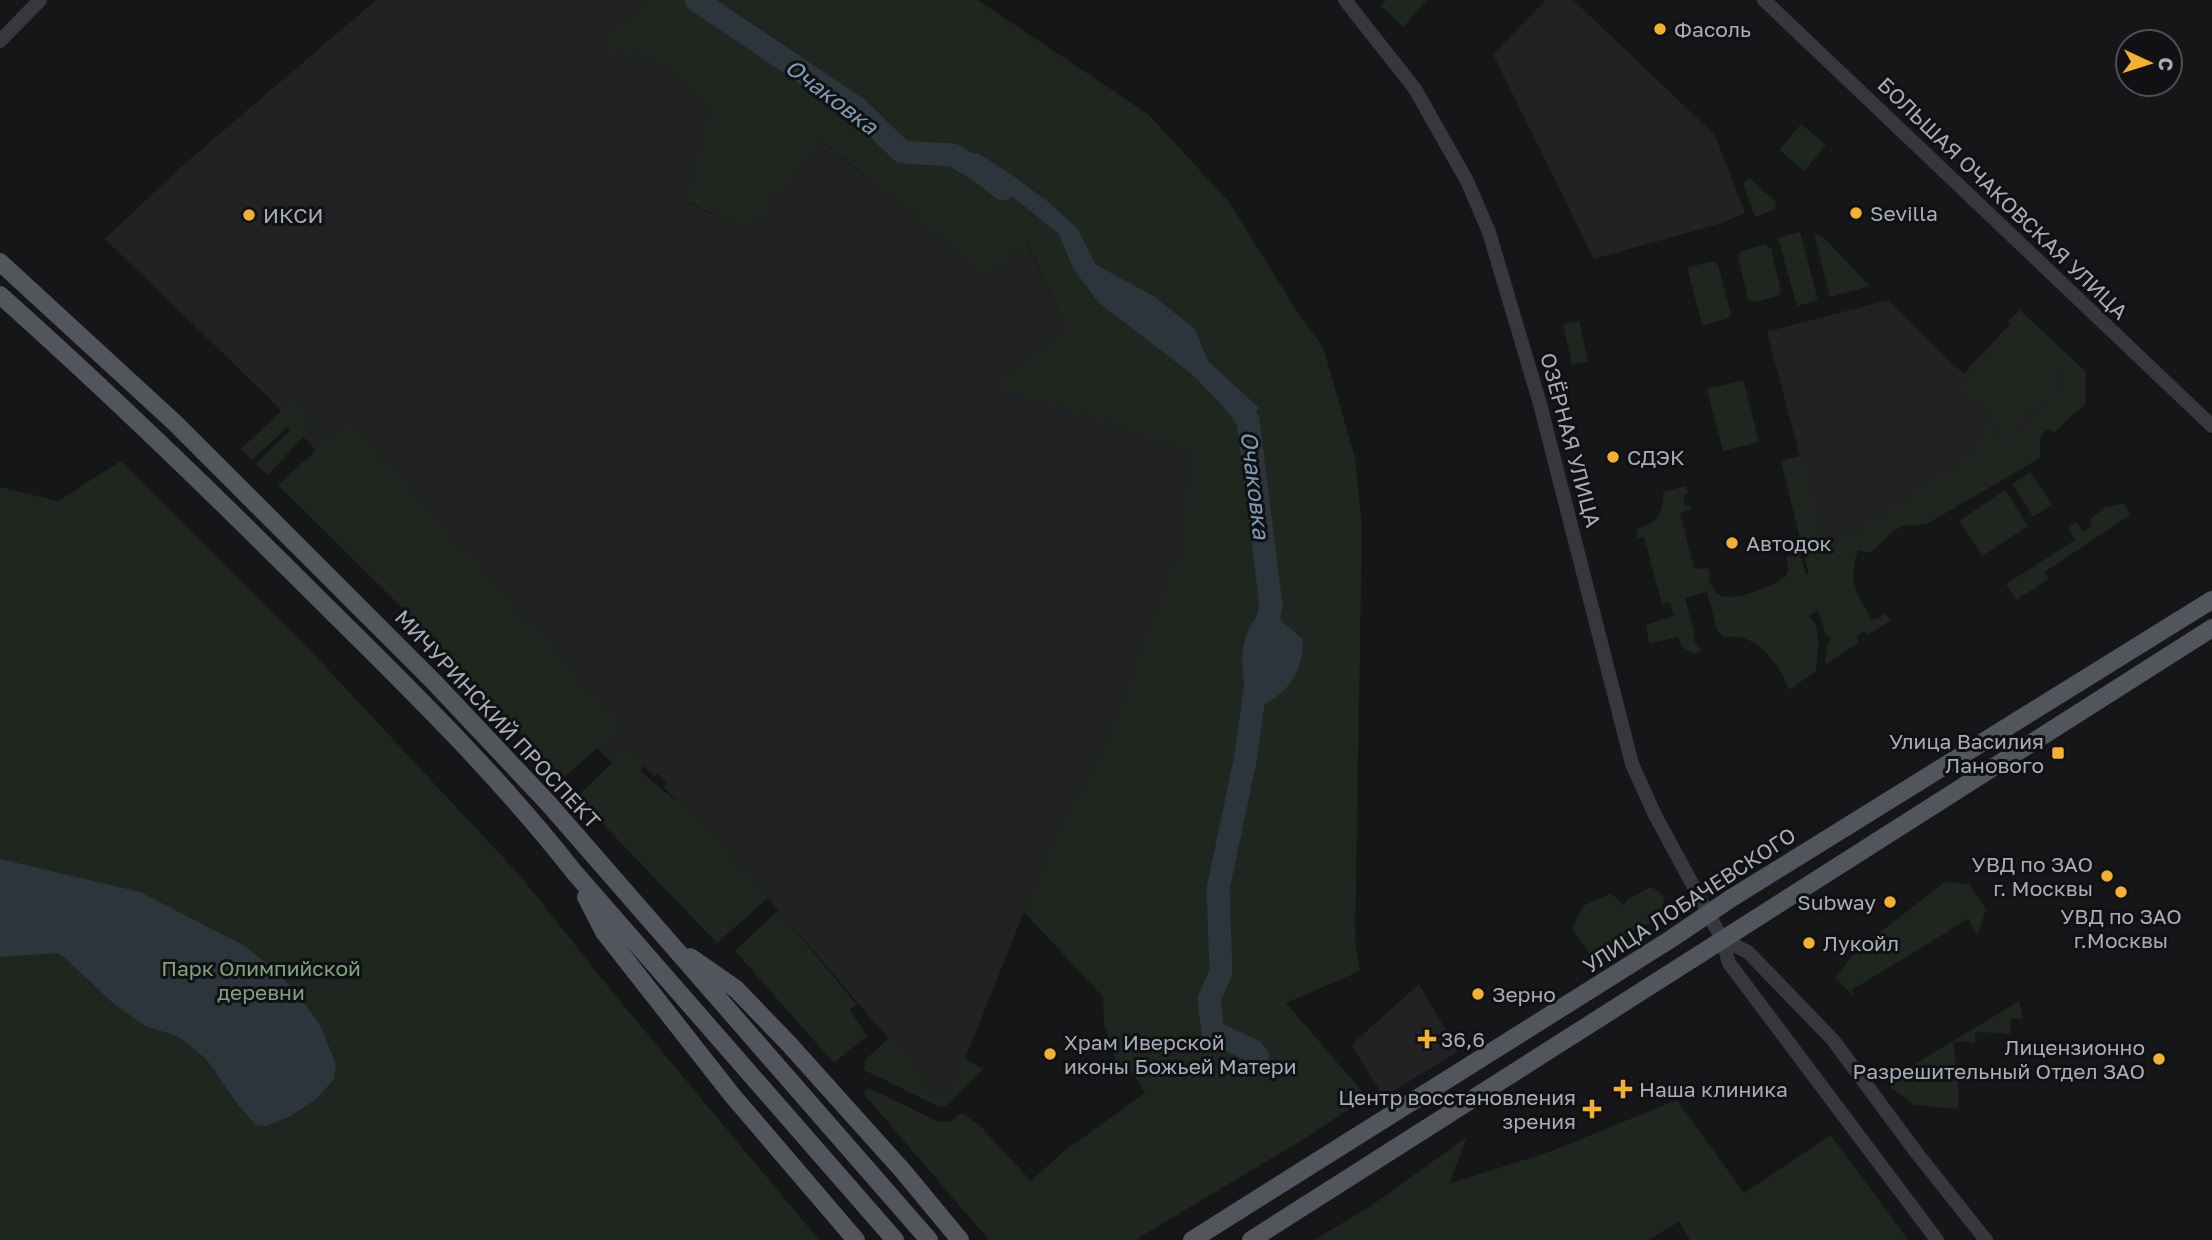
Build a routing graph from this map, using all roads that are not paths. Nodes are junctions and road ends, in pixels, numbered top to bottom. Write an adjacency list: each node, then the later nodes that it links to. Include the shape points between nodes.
1 (40, 0): 4 (street)
2 (1345, 0): 11 (street, ОЗЁРНАЯ УЛИЦА, via 1415,89 1467,181 1489,232 1544,418 1632,764)
3 (1764, 0): 7 (street, БОЛЬШАЯ ОЧАКОВСКАЯ УЛИЦА)
4 (0, 41)
5 (0, 261): 13 (main road, МИЧУРИНСКИЙ ПРОСПЕКТ, via 175,423 372,618 548,803)
6 (0, 296): 10 (main road, via 189,470 418,698)
7 (2212, 426)
8 (2212, 600): 11 (main road, УЛИЦА ЛОБАЧЕВСКОГО)
9 (2212, 628): 12 (main road)
10 (574, 872): 15 (main road, via 604,932 732,1095); 16 (main road)
11 (1707, 914): 12 (street, ОЗЁРНАЯ УЛИЦА); 18 (main road, УЛИЦА ЛОБАЧЕВСКОГО)
12 (1722, 939): 19 (main road); 20 (street, via 1729,963); 21 (street, via 1748,952 1833,1040)
13 (668, 942): 14 (main road, via 736,989 858,1121); 17 (main road, МИЧУРИНСКИЙ ПРОСПЕКТ)
14 (957, 1238)
15 (856, 1240)
16 (895, 1240)
17 (929, 1240)
18 (1192, 1240)
19 (1251, 1240)
20 (1937, 1240)
21 (1986, 1240)

